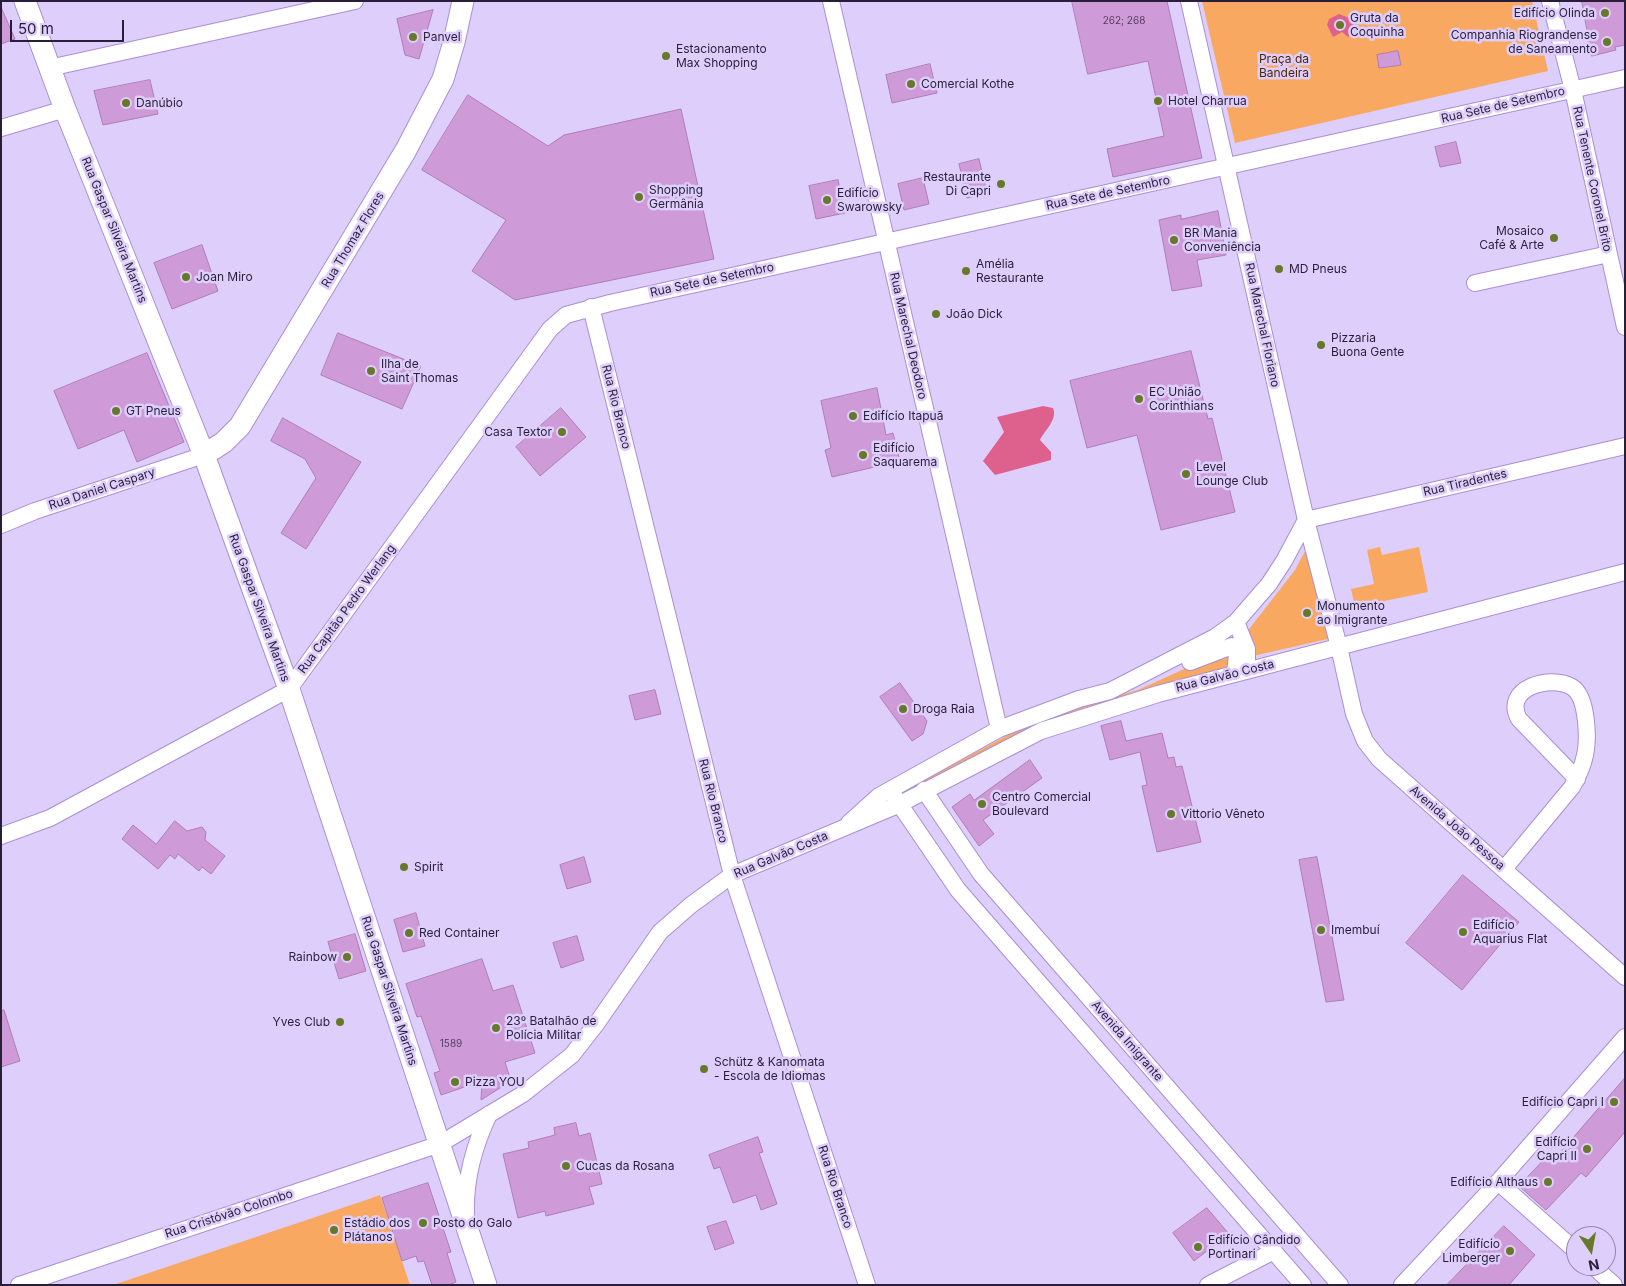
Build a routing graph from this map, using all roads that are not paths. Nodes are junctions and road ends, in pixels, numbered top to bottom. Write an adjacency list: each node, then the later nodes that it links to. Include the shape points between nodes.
1 (25, 1): 7 (main road, Rua Gaspar Silveira Martins)
2 (355, 1): 7 (street)
3 (462, 1): 19 (main road, Rua Thomaz Flores, via 443,79 406,150 240,426)
4 (830, 1): 13 (street, Rua Marechal Deodoro)
5 (1189, 1): 12 (street, Rua Marechal Floriano)
6 (1550, 1): 9 (street, Rua Tenente Coronel Brito)
7 (49, 68): 10 (main road, Rua Gaspar Silveira Martins)
8 (1625, 78): 9 (street, Rua Sete de Setembro)
9 (1573, 90): 12 (street, Rua Sete de Setembro); 14 (street, Rua Tenente Coronel Brito)
10 (65, 109): 11 (street); 19 (main road, Rua Gaspar Silveira Martins)
11 (1, 128)
12 (1228, 166): 13 (street, Rua Sete de Setembro); 20 (street, Rua Marechal Floriano)
13 (886, 242): 16 (street, Rua Sete de Setembro); 28 (street, Rua Marechal Deodoro)
14 (1609, 254): 15 (street); 17 (street, Rua Tenente Coronel Brito)
15 (1475, 283)
16 (591, 307): 26 (street, Rua Capitão Pedro Werlang, via 566,315 550,329); 36 (street, Rua Rio Branco)
17 (1625, 327)
18 (1625, 446): 20 (street, Rua Tiradentes)
19 (204, 455): 21 (street, Rua Daniel Caspary); 26 (main road, Rua Gaspar Silveira Martins)
20 (1306, 520): 23 (street, Rua Galvão Costa, via 1284,561); 24 (street, Rua Marechal Floriano)
21 (1, 525)
22 (1625, 572): 24 (street, Rua Galvão Costa)
23 (1236, 622): 25 (street, via 1247,649); 27 (street, Rua Galvão Costa, via 1189,652)
24 (1340, 648): 25 (street, Rua Galvão Costa); 35 (street, Avenida João Pessoa, via 1354,714 1371,749 1385,765)
25 (1240, 672): 27 (street, via 1237,654 1232,646 1228,646 1146,681); 31 (street, Rua Galvão Costa, via 1041,730)
26 (289, 689): 34 (street, Rua Capitão Pedro Werlang, via 50,818); 40 (main road, Rua Gaspar Silveira Martins)
27 (1110, 691): 28 (street, Rua Galvão Costa)
28 (999, 729): 30 (street, Rua Galvão Costa)
29 (1577, 779): 29 (street, via 1514,710 1518,695 1538,684 1562,682 1574,688 1582,699 1587,740); 35 (street)
30 (895, 788): 32 (street, via 893,795); 33 (street, Rua Galvão Costa, via 879,796)
31 (924, 790): 32 (street, Rua Galvão Costa); 51 (street, Avenida Imigrante, via 981,874)
32 (898, 805): 33 (street, Rua Galvão Costa); 44 (street, via 958,890)
33 (842, 830): 36 (street, Rua Galvão Costa)
34 (1, 836)
35 (1504, 869): 37 (street, Avenida João Pessoa)
36 (732, 875): 39 (street, Rua Galvão Costa, via 660,932 572,1055 523,1094); 48 (street, Rua Rio Branco)
37 (1625, 976)
38 (1625, 1037): 41 (street)
39 (489, 1114): 40 (street, Rua Galvão Costa); 42 (street, Rua Gaspar Silveira Martins, via 469,1171)
40 (440, 1144): 42 (main road, Rua Gaspar Silveira Martins); 46 (street, Rua Cristóvão Colombo)
41 (1498, 1182): 43 (street); 52 (street)
42 (466, 1224): 47 (main road, Rua Gaspar Silveira Martins)
43 (1566, 1242)
44 (1274, 1251): 49 (street); 50 (street)
45 (1604, 1276): 53 (street)
46 (19, 1285)
47 (486, 1285)
48 (867, 1285)
49 (1208, 1285)
50 (1303, 1285)
51 (1340, 1285)
52 (1402, 1285)
53 (1614, 1285)

